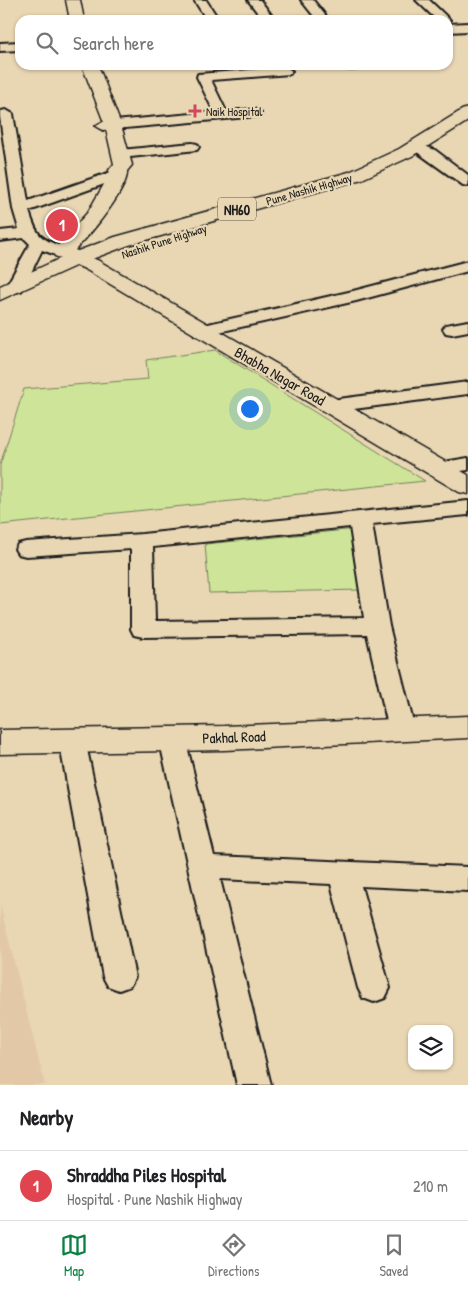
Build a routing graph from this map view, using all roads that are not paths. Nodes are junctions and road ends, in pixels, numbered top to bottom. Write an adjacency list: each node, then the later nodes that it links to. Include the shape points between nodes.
1 (63, 0): 7 (main road)
2 (73, 0): 8 (main road)
3 (200, 0): 9 (street)
4 (254, 0): 10 (street)
5 (306, 0): 11 (street)
6 (422, 0): 12 (street)
7 (67, 15)
8 (77, 15)
9 (210, 15)
10 (266, 15)
11 (319, 15)
12 (438, 15)
13 (453, 26): 14 (street)
14 (468, 27)
15 (15, 46): 16 (street)
16 (0, 47)
17 (84, 70): 20 (main road)
18 (91, 70): 20 (main road)
19 (286, 71): 24 (street, via 203,77)
20 (98, 95): 25 (main road)
21 (254, 113): 24 (street)
22 (468, 113): 29 (main road, Pune Nashik Highway / NH60)
23 (6, 114): 27 (street)
24 (222, 116): 25 (street)
25 (108, 125): 30 (main road, via 112,165)
26 (468, 128): 29 (main road, NH60)
27 (5, 131): 31 (street)
28 (192, 148): 30 (street)
29 (424, 150): 33 (street); 39 (main road, Pune Nashik Highway / NH60, via 337,182 148,234)
30 (119, 166): 36 (street); 39 (main road, via 109,197 82,234)
31 (16, 170): 32 (street); 34 (street)
32 (0, 171)
33 (468, 182)
34 (19, 193): 35 (street); 36 (street)
35 (0, 195)
36 (21, 209): 38 (street)
37 (0, 236): 38 (street)
38 (33, 238): 39 (street); 41 (street)
39 (77, 258): 41 (main road, Pune Nashik Highway / NH60); 42 (main road, NH60, via 40,285); 43 (main road, Bhabha Nagar Road)
40 (468, 266): 43 (street, via 356,296)
41 (7, 290)
42 (0, 304)
43 (201, 331): 45 (main road, Bhabha Nagar Road)
44 (468, 388): 45 (street)
45 (331, 406): 47 (main road, Bhabha Nagar Road)
46 (468, 464): 47 (street)
47 (439, 468): 48 (main road, Bhabha Nagar Road)
48 (468, 486)
49 (468, 508): 50 (street)
50 (360, 520): 51 (street); 53 (street)
51 (142, 541): 52 (street); 53 (street, via 143,628)
52 (26, 549)
53 (377, 626): 55 (street)
54 (468, 727): 55 (main road, Pakhal Road)
55 (402, 730): 56 (main road, Pakhal Road)
56 (172, 738): 57 (main road, Pakhal Road); 59 (street)
57 (72, 740): 58 (main road, Pakhal Road); 62 (street)
58 (0, 742)
59 (202, 868): 60 (street); 64 (street)
60 (343, 874): 61 (street); 63 (street)
61 (468, 880)
62 (119, 977)
63 (374, 988)
64 (254, 1085)

